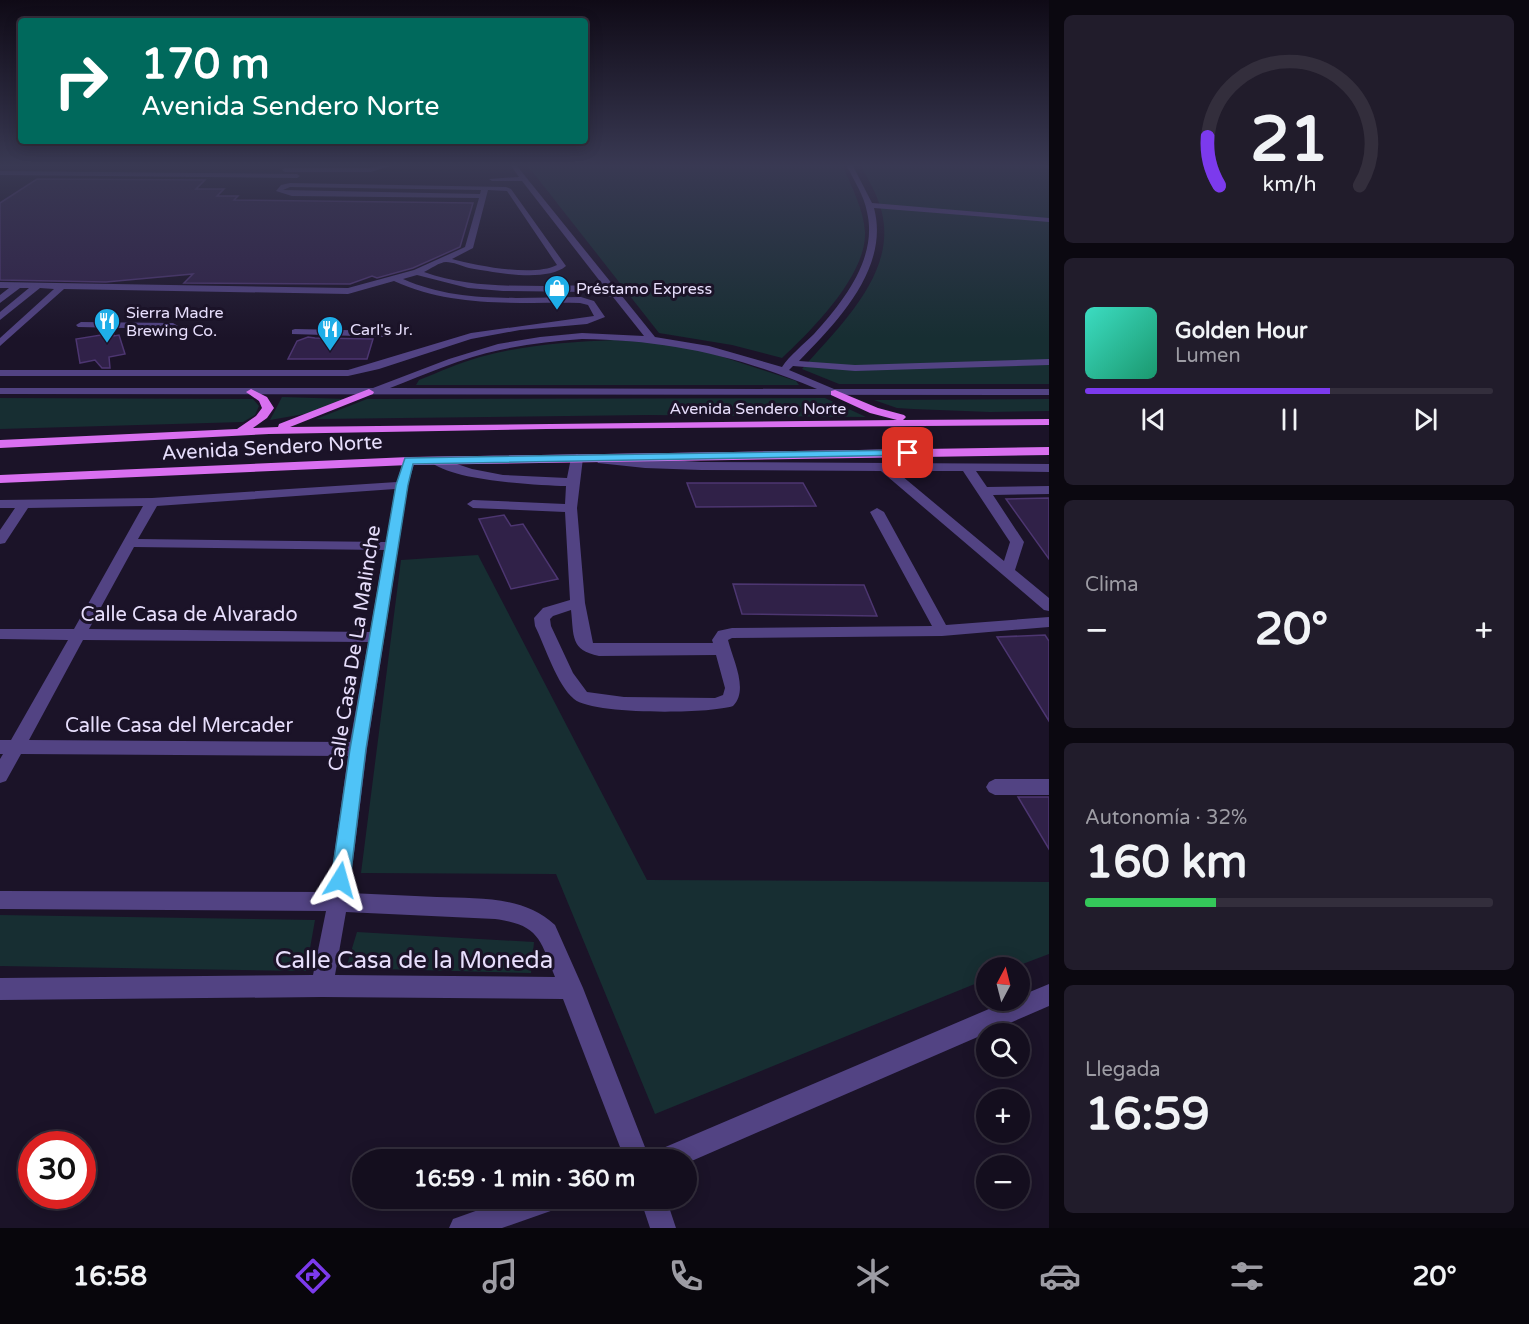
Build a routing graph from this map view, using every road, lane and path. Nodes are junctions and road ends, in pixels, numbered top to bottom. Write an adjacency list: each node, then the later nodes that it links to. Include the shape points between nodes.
1 (476, 223): 5 (street, via 471,246)
2 (533, 223): 5 (street, via 561,268 488,270)
3 (553, 223): 8 (street)
4 (873, 223): 25 (street, via 870,253 858,283)
5 (447, 260): 6 (street)
6 (432, 267): 7 (street); 8 (street, via 480,280 564,282)
7 (417, 272): 9 (street); 14 (street, via 466,286 598,290)
8 (590, 277): 14 (street)
9 (394, 278): 13 (street, via 342,291); 16 (street, via 408,286)
10 (0, 285): 11 (street)
11 (18, 285): 12 (street); 15 (street)
12 (37, 286): 13 (street); 17 (street)
13 (62, 286): 23 (street)
14 (616, 295): 22 (street)
15 (0, 300)
16 (517, 314): 16 (street, via 587,321 600,315 591,303 581,300); 27 (street, via 453,341 348,373)
17 (0, 317)
18 (81, 325): 19 (street)
19 (173, 326)
20 (296, 333): 21 (street)
21 (389, 334)
22 (651, 338): 25 (street); 31 (street, via 570,338 500,347)
23 (0, 343)
24 (1049, 362): 25 (street, via 855,368)
25 (788, 366): 33 (street)
26 (0, 373): 27 (street)
27 (201, 374): 29 (street)
28 (0, 391): 29 (street)
29 (210, 392): 30 (street)
30 (251, 392): 31 (street); 37 (main road, via 263,399 268,408 255,423)
31 (369, 392): 33 (street); 36 (main road)
32 (1049, 392): 33 (street)
33 (835, 393): 34 (main road, via 887,415)
34 (1010, 422): 35 (main road, Avenida Sendero Norte); 36 (main road, Avenida Sendero Norte)
35 (1049, 422)
36 (269, 431): 37 (main road, Avenida Sendero Norte)
37 (237, 433): 38 (main road, Avenida Sendero Norte)
38 (0, 444)
39 (1047, 451): 40 (main road, Avenida Sendero Norte)
40 (581, 458): 42 (main road, Avenida Sendero Norte); 43 (street, via 645,464); 47 (street)
41 (409, 461): 42 (main road, Avenida Sendero Norte); 46 (main road, Avenida Sendero Norte); 48 (street, Calle Casa De La Malinche)
42 (436, 461): 47 (street, via 504,480)
43 (885, 468): 44 (street); 60 (street)
44 (967, 468): 45 (street); 50 (street)
45 (1049, 468)
46 (0, 478)
47 (573, 482): 55 (street)
48 (402, 485): 51 (street); 59 (street, Calle Casa De La Malinche)
49 (1049, 490): 50 (street)
50 (983, 491): 60 (street, via 1017,542)
51 (152, 502): 53 (street); 58 (street)
52 (0, 504): 53 (street)
53 (24, 504): 57 (street)
54 (473, 504): 55 (street)
55 (571, 508): 61 (street)
56 (877, 512): 64 (street)
57 (0, 540)
58 (131, 543): 59 (street); 66 (street)
59 (393, 546): 67 (street, Calle Casa De La Malinche)
60 (1008, 571): 62 (street)
61 (578, 603): 68 (street, via 581,636 588,648); 68 (street, via 548,612 542,618 568,678 582,697 609,702 727,702 733,688)
62 (1049, 606)
63 (1049, 622): 64 (street)
64 (942, 631): 68 (street, via 732,633 723,635)
65 (0, 634): 66 (street, Calle Casa de Alvarado)
66 (78, 634): 67 (street, Calle Casa de Alvarado); 69 (street)
67 (378, 637): 70 (street, Calle Casa De La Malinche)
68 (722, 649)
69 (8, 747): 70 (street, Calle Casa del Mercader); 71 (street)
70 (358, 749): 75 (street, Calle Casa De La Malinche)
71 (0, 776)
72 (995, 787): 73 (street)
73 (1049, 787)
74 (0, 900): 75 (street, Calle Casa de la Moneda)
75 (338, 902): 76 (street, Calle Casa De La Malinche); 77 (street, Calle Casa de la Moneda, via 519,912 536,919 548,932)
76 (322, 986): 77 (street, Calle Casa de la Moneda); 78 (street, Calle Casa de la Moneda)
77 (572, 988): 80 (street)
78 (0, 989)
79 (1049, 995): 81 (street)
80 (634, 1149)
81 (691, 1149)
82 (520, 1209): 84 (street)
83 (656, 1209): 85 (street)
84 (462, 1228)
85 (663, 1228)

